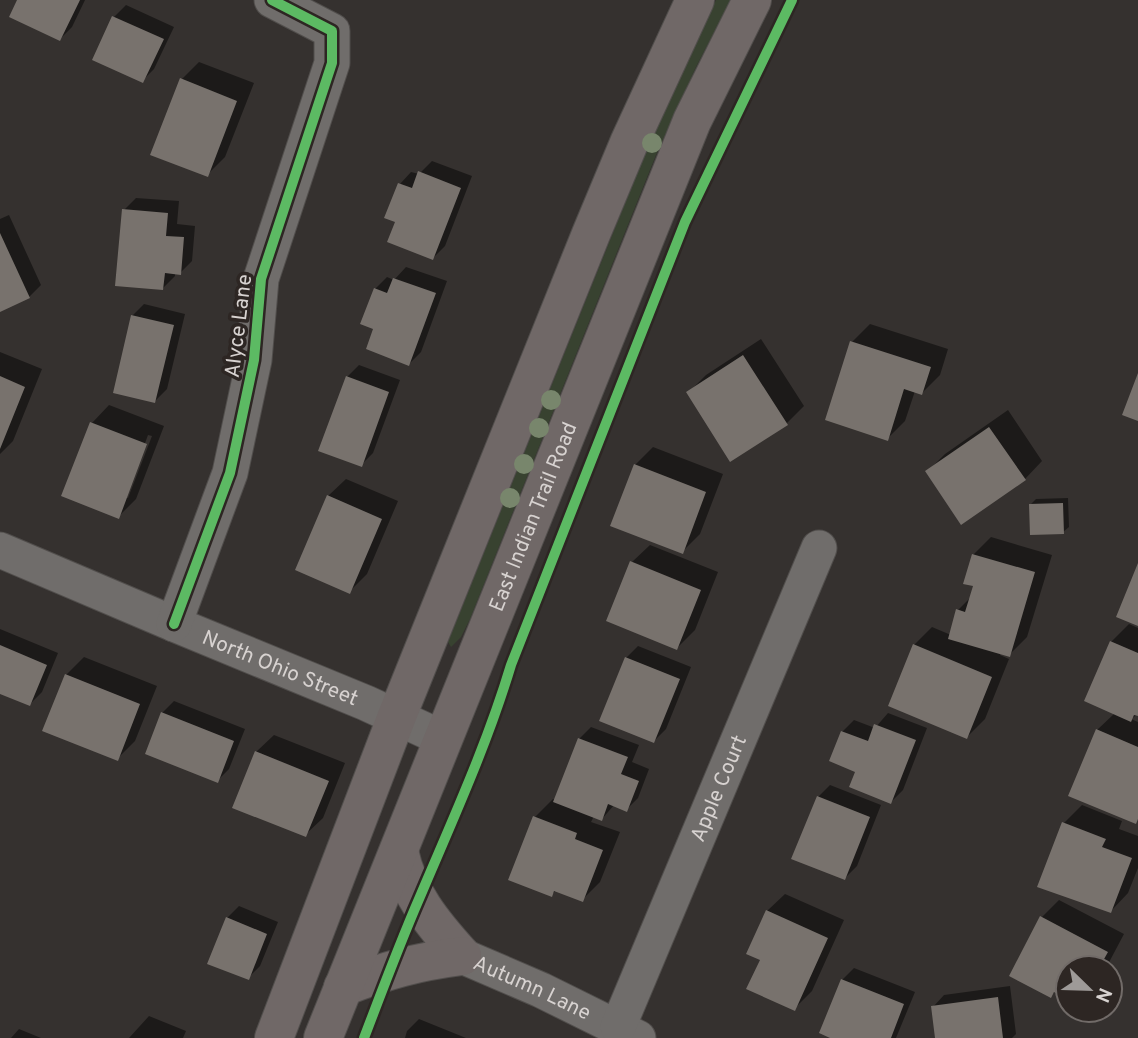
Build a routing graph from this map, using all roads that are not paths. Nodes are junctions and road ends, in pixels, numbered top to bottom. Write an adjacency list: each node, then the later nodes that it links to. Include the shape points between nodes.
1 (272, 0): 6 (street, Alyce Lane, via 332,31 332,63 261,279 254,360 230,473)
2 (695, 0): 7 (main road, via 590,234)
3 (752, 0): 8 (main road, East Indian Trail Road, via 692,121)
4 (819, 548): 12 (street, Apple Court)
5 (0, 550): 6 (street, North Ohio Street)
6 (174, 625): 7 (street, North Ohio Street)
7 (397, 716): 8 (street, North Ohio Street); 13 (main road)
8 (444, 738): 9 (main road, East Indian Trail Road)
9 (399, 851): 10 (main road, via 418,901); 11 (main road, East Indian Trail Road)
10 (462, 956): 11 (main road, via 390,968); 12 (street, Autumn Lane)
11 (343, 987): 14 (main road, East Indian Trail Road)
12 (628, 1032)
13 (274, 1038)
14 (323, 1038)

